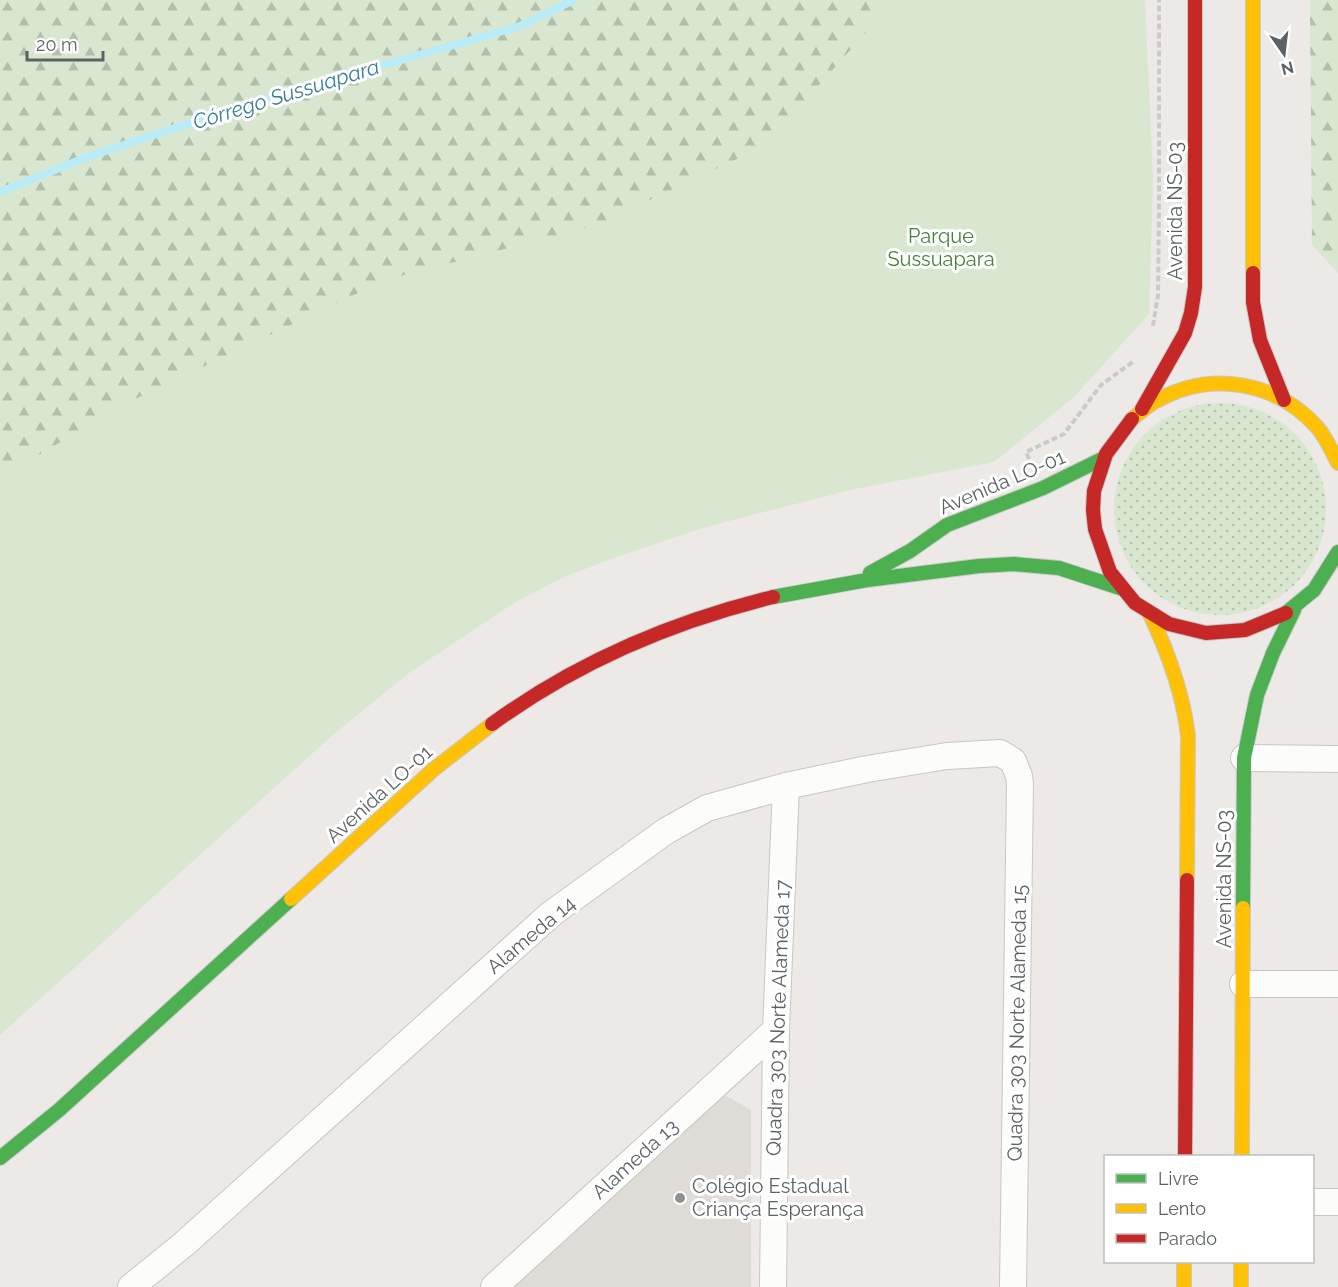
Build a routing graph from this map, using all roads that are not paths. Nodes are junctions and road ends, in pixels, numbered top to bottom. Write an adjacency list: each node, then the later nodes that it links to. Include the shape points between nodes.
1 (1195, 0): 4 (street, Avenida NS-03, via 1195,287 1185,333)
2 (1253, 0): 3 (street, via 1253,302 1260,340)
3 (1284, 400): 4 (street, Avenida NS-03, via 1249,386 1207,383 1172,392); 5 (street, Avenida NS-03)
4 (1142, 409): 7 (street, Avenida NS-03, via 1120,431)
5 (1319, 430): 6 (street); 8 (street, Avenida NS-03)
6 (1338, 440)
7 (1104, 458): 11 (street, Avenida LO-01, via 1043,488 947,525); 12 (street, Avenida NS-03, via 1094,491 1095,530 1104,560)
8 (1338, 463)
9 (1338, 552): 10 (street, Avenida NS-03)
10 (1335, 564): 13 (street, Avenida NS-03)
11 (855, 581): 12 (street, Avenida LO-01, via 1031,564 1077,573); 24 (street, Avenida LO-01, via 688,620 600,657 527,699 418,783 59,1110)
12 (1123, 589): 14 (street, Avenida NS-03)
13 (1294, 610): 14 (street, Avenida NS-03, via 1260,628 1222,634 1184,629); 15 (street, Avenida NS-03, via 1260,685)
14 (1149, 612): 22 (street, Avenida NS-03, via 1177,677 1188,735)
15 (1244, 758): 16 (street); 19 (street, Avenida NS-03)
16 (1338, 759)
17 (1013, 761): 18 (street, Alameda 14, via 1000,753 947,756); 32 (street, Quadra 303 Norte Alameda 15, via 1020,784)
18 (786, 786): 21 (street, Quadra 303 Norte Alameda 17); 29 (street, Alameda 14, via 706,808 666,831 551,914 184,1244)
19 (1243, 984): 20 (street); 23 (street, Avenida NS-03)
20 (1338, 984)
21 (776, 1030): 30 (street, Alameda 13); 31 (street, Quadra 303 Norte Alameda 17)
22 (1185, 1155)
23 (1242, 1155)
24 (0, 1158)
25 (1314, 1202): 26 (street)
26 (1338, 1202)
27 (1184, 1263): 33 (street)
28 (1241, 1263): 34 (street)
29 (131, 1287)
30 (494, 1287)
31 (773, 1287)
32 (1013, 1287)
33 (1184, 1287)
34 (1241, 1287)

